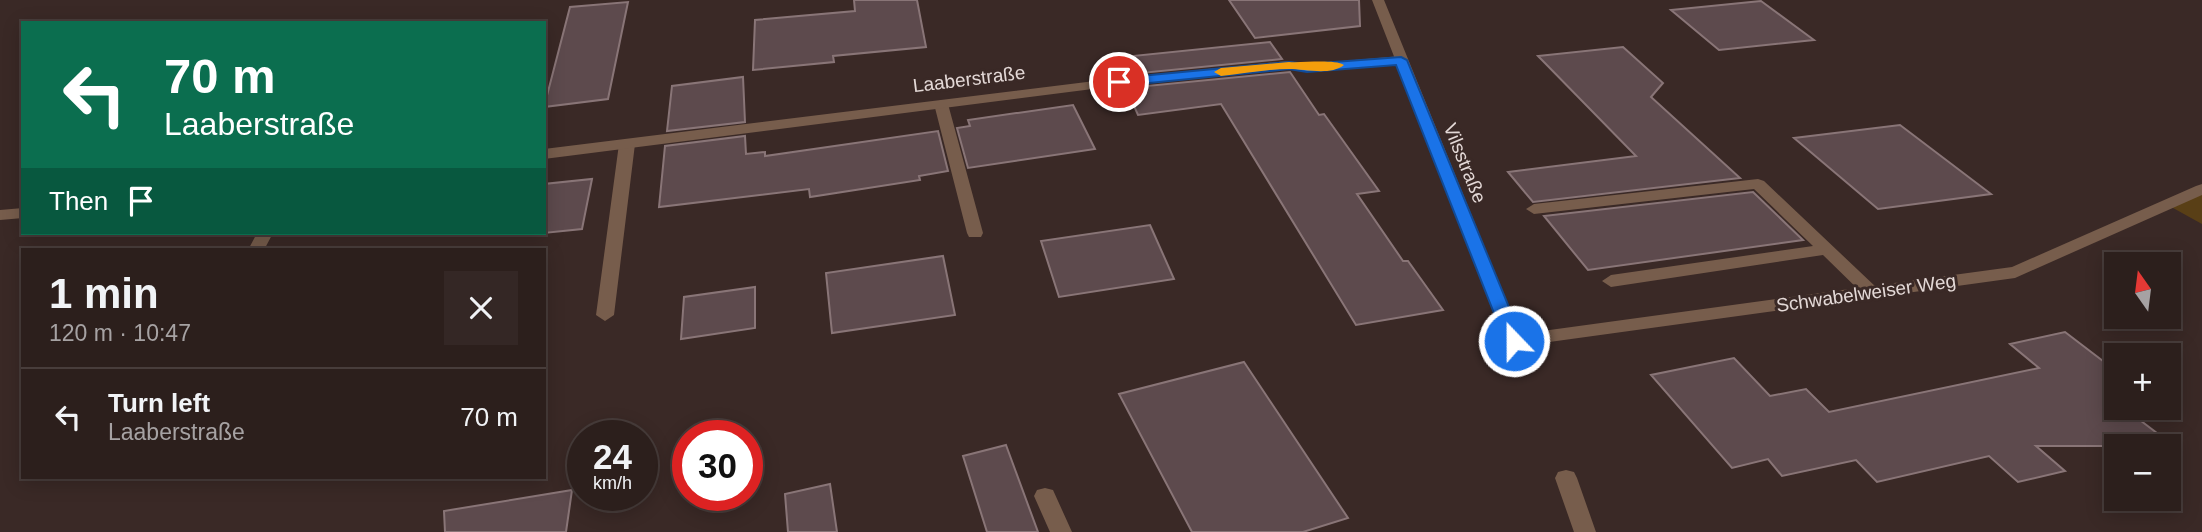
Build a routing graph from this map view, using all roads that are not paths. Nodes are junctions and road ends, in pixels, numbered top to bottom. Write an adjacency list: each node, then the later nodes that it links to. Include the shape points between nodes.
1 (1378, 0): 2 (street, Vilsstraße)
2 (1401, 60): 3 (street, Laaberstraße, via 1307,68 1289,65); 15 (street, Vilsstraße)
3 (941, 104): 4 (street, Laaberstraße); 10 (street)
4 (627, 144): 5 (street, Laaberstraße); 14 (street)
5 (546, 154)
6 (2202, 189): 13 (street, Schwabelweiser Weg, via 2015,272)
7 (1534, 209): 11 (street, via 1758,184)
8 (21, 213): 9 (street)
9 (0, 215)
10 (975, 233)
11 (1827, 249): 12 (street); 13 (street)
12 (1611, 281)
13 (1871, 292): 15 (street, Schwabelweiser Weg)
14 (605, 315)
15 (1514, 341)
16 (1566, 478): 19 (street)
17 (1045, 496): 18 (street)
18 (1061, 532)
19 (1585, 532)

